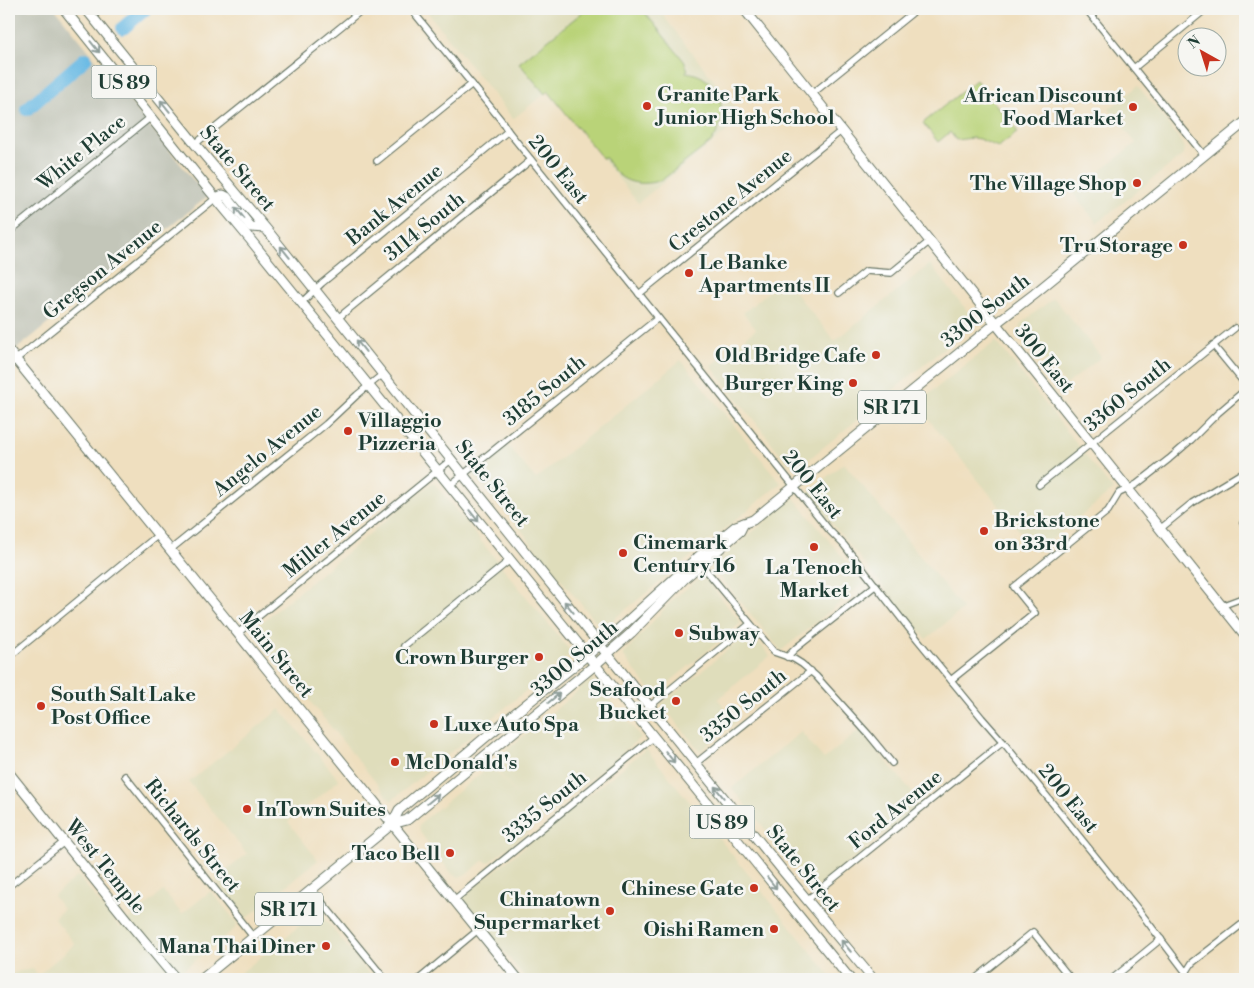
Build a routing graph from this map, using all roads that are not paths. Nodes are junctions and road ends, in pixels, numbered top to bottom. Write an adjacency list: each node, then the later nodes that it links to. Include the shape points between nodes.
1 (64, 9): 12 (main road, State Street / US 89, one-way to 12)
2 (86, 9): 16 (main road, State Street / US 89, one-way to 2)
3 (363, 9): 16 (street)
4 (411, 9): 10 (street, 200 East)
5 (744, 9): 11 (main road, 300 East)
6 (917, 9): 11 (street)
7 (1086, 9): 9 (street)
8 (1206, 9): 9 (street)
9 (1134, 68): 17 (street)
10 (472, 84): 14 (street, 200 East); 19 (street)
11 (812, 94): 15 (main road, 300 East)
12 (151, 117): 20 (main road, State Street / US 89); 22 (street, White Place)
13 (1245, 122): 17 (main road, 3300 South / SR 171)
14 (508, 131): 18 (street, 200 East); 24 (street, Bank Avenue)
15 (842, 132): 23 (main road, 300 East); 26 (street, Crestone Avenue)
16 (195, 144): 21 (main road, State Street / US 89)
17 (1204, 155): 30 (main road, 3300 South / SR 171)
18 (531, 160): 26 (street, 200 East); 28 (street, 3114 South)
19 (377, 161)
20 (216, 198): 21 (main road, one-way to 20, via 251,227 227,197); 27 (main road, State Street / US 89); 34 (street, Gregson Avenue)
21 (265, 228): 24 (main road, State Street / US 89, one-way to 21)
22 (9, 232)
23 (930, 241): 25 (street, via 891,273 866,271); 30 (main road, 300 East)
24 (315, 290): 27 (street, Bank Avenue); 28 (main road, State Street / US 89)
25 (839, 293)
26 (639, 294): 29 (street, 200 East)
27 (301, 303): 37 (main road, State Street / US 89)
28 (338, 318): 35 (main road, State Street / US 89, one-way to 28)
29 (658, 318): 43 (street, 3185 South); 46 (street, 200 East)
30 (995, 324): 39 (main road, 300 East); 46 (main road, 3300 South / SR 171)
31 (1235, 328): 32 (street, 3360 South)
32 (1213, 345): 36 (street); 39 (street, 3360 South)
33 (9, 351): 34 (main road, Main Street)
34 (12, 362): 52 (main road, Main Street)
35 (383, 374): 37 (street, Angelo Avenue); 40 (main road, State Street / US 89)
36 (1245, 384)
37 (368, 386): 41 (main road, State Street / US 89); 53 (street, Angelo Avenue)
38 (1245, 390): 47 (street, via 1191,440)
39 (1091, 443): 44 (street, 3360 South); 47 (main road, 300 East)
40 (452, 459): 41 (street, Miller Avenue); 43 (main road, State Street / US 89)
41 (437, 471): 45 (main road, State Street / US 89); 60 (street, Miller Avenue)
42 (1245, 471): 51 (street, via 1192,503)
43 (464, 475): 45 (street, 3185 South); 62 (main road, State Street / US 89, one-way to 43)
44 (1039, 485)
45 (450, 486): 54 (main road, State Street / US 89, one-way to 54)
46 (794, 486): 49 (main road, 3300 South / SR 171); 56 (street, 200 East)
47 (1128, 489): 51 (main road, 300 East); 70 (street, via 1115,497 1108,510 1014,586 1035,613)
48 (1245, 521): 50 (street)
49 (744, 524): 55 (main road, 3300 South / SR 171); 62 (main road, 3300 South / SR 171, via 736,526 698,557)
50 (1245, 525)
51 (1160, 529): 58 (main road, 300 East)
52 (158, 535): 53 (main road, Main Street); 66 (street)
53 (170, 550): 60 (main road, Main Street)
54 (510, 560): 63 (street); 65 (main road, State Street / US 89)
55 (701, 564): 59 (street); 64 (main road, 3300 South / SR 171)
56 (876, 585): 67 (street); 70 (street, 200 East)
57 (1245, 597): 58 (street)
58 (1221, 606): 61 (main road, 300 East)
59 (750, 624): 67 (street, via 774,652); 71 (street)
60 (238, 633): 78 (main road, Main Street)
61 (1245, 635)
62 (600, 645): 64 (main road, State Street / US 89); 65 (main road, 3300 South / SR 171)
63 (404, 646)
64 (607, 654): 68 (main road, 3300 South / SR 171); 71 (main road, State Street / US 89)
65 (587, 655): 68 (main road, State Street / US 89); 78 (main road, 3300 South / SR 171, via 399,810)
66 (9, 657)
67 (787, 657): 69 (street)
68 (595, 665): 72 (main road, State Street / US 89); 78 (main road, 3300 South / SR 171, one-way to 68, via 407,820)
69 (810, 672): 74 (street, 3350 South); 75 (street)
70 (951, 680): 73 (street, 200 East)
71 (650, 706): 74 (main road, State Street / US 89)
72 (654, 737): 82 (street, 3335 South); 94 (main road, State Street / US 89, one-way to 94)
73 (1003, 742): 83 (street, Ford Avenue); 87 (street, 200 East)
74 (696, 763): 83 (main road, State Street / US 89, one-way to 74)
75 (892, 763)
76 (9, 773): 79 (main road, West Temple)
77 (125, 776): 86 (street, Richards Street)
78 (392, 824): 81 (main road, 3300 South / SR 171); 82 (main road, Main Street)
79 (64, 842): 80 (street); 89 (main road, West Temple)
80 (9, 886)
81 (312, 890): 86 (main road, 3300 South / SR 171); 91 (street)
82 (454, 900): 85 (main road, Main Street)
83 (807, 900): 95 (main road, State Street / US 89, one-way to 83)
84 (1241, 925): 88 (street, via 1192,963)
85 (478, 930): 92 (street); 93 (main road, Main Street)
86 (254, 938): 90 (main road, 3300 South / SR 171)
87 (1161, 939): 88 (street, 200 East); 98 (street)
88 (1187, 974): 99 (street); 100 (street, 200 East)
89 (176, 979)
90 (202, 979)
91 (384, 979)
92 (419, 979)
93 (518, 979)
94 (850, 979)
95 (873, 979)
96 (975, 979): 97 (street, via 1033,932)
97 (1071, 979)
98 (1112, 979)
99 (1182, 979)
100 (1191, 979)

